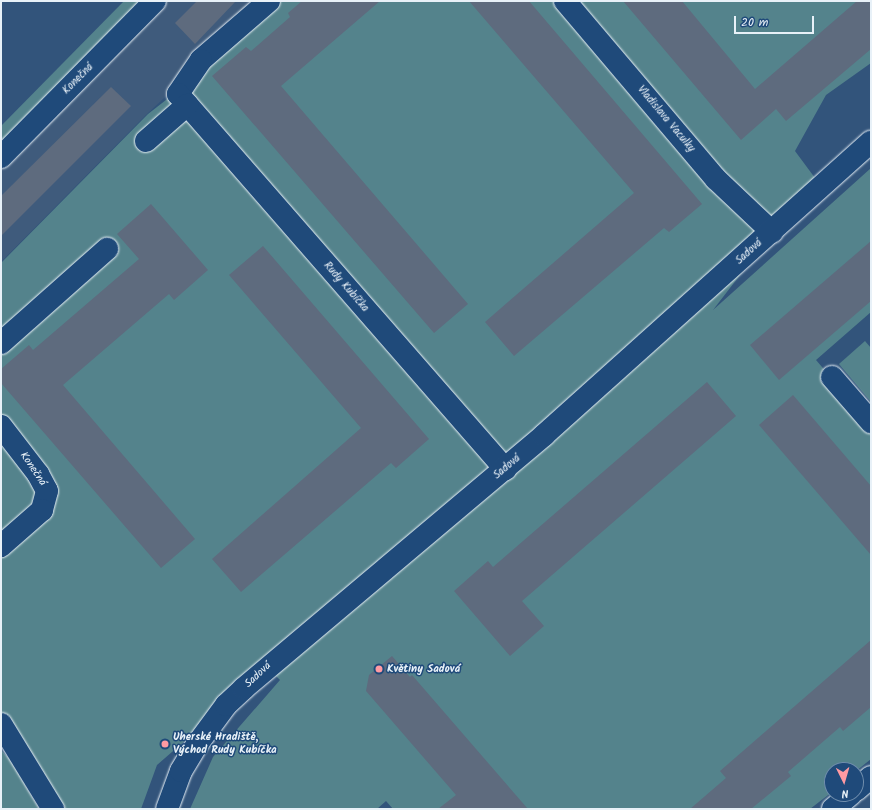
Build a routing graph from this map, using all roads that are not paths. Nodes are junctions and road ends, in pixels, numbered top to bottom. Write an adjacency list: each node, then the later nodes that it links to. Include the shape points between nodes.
1 (156, 1): 7 (street, Konečná)
2 (269, 1): 4 (street, Rudy Kubíčka, via 201,60 187,77 178,94)
3 (565, 1): 8 (street, Vladislava Vaculky, via 716,179)
4 (187, 105): 5 (street); 14 (street, Rudy Kubíčka)
5 (146, 141)
6 (871, 142): 8 (street, Sadová)
7 (1, 157)
8 (772, 232): 14 (street, Sadová)
9 (107, 249): 10 (street)
10 (1, 343)
11 (832, 377): 12 (street)
12 (871, 422)
13 (1, 426): 15 (street, Konečná, via 38,474 47,491 42,510)
14 (505, 469): 19 (street, Sadová, via 277,658 226,705 181,771)
15 (1, 546)
16 (1, 724): 18 (street)
17 (841, 802): 20 (street)
18 (53, 809)
19 (167, 809)
20 (833, 809)

